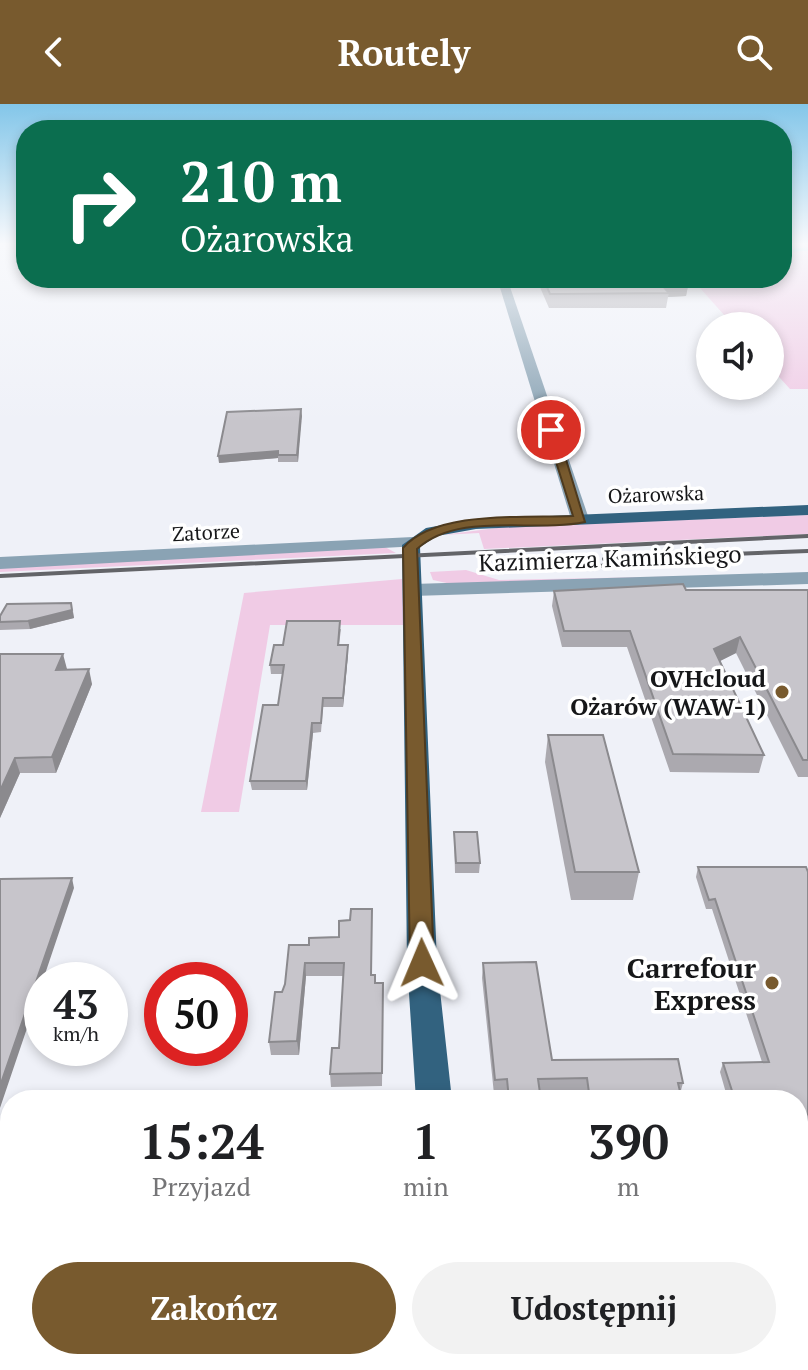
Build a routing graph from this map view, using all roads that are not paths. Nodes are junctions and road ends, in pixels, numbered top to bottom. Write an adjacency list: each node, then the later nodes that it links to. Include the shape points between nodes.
1 (510, 304): 3 (street)
2 (808, 510): 3 (main road, Ożarowska)
3 (580, 519): 4 (main road, Ożarowska, via 458,526)
4 (413, 542): 5 (street, Zatorze); 7 (main road)
5 (0, 563)
6 (808, 578): 7 (street, Kazimierza Kamińskiego)
7 (413, 590): 8 (main road, via 422,963)
8 (433, 1090)

